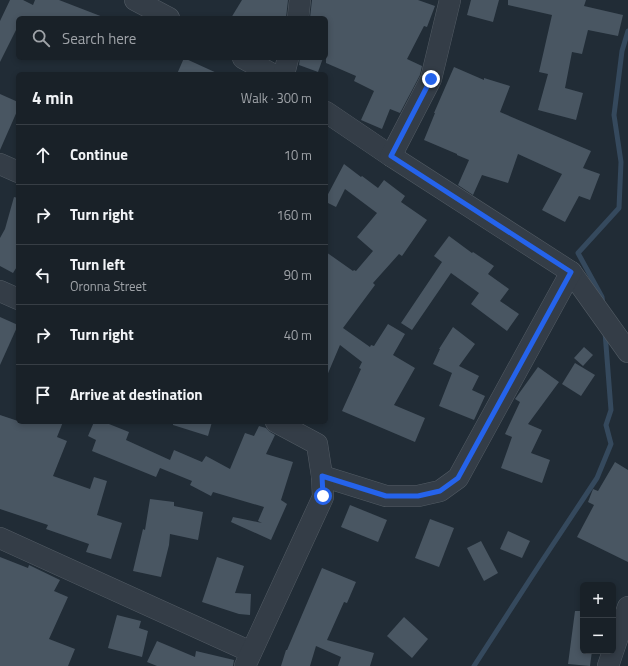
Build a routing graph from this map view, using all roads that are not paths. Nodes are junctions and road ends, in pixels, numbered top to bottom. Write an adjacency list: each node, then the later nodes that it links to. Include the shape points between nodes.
1 (137, 0): 4 (street)
2 (300, 0): 5 (street)
3 (450, 0): 11 (street, via 431,79)
4 (165, 16)
5 (298, 16)
6 (247, 60): 8 (street)
7 (288, 60): 9 (street)
8 (268, 72)
9 (284, 72)
10 (328, 117): 11 (street)
11 (391, 156): 14 (street)
12 (0, 164): 13 (street)
13 (16, 171)
14 (573, 273): 17 (street); 19 (street, via 458,478 440,491 418,496 386,496)
15 (0, 291): 16 (street)
16 (16, 298)
17 (628, 352)
18 (280, 424): 19 (street, via 317,444)
19 (322, 476): 22 (street, via 323,496)
20 (0, 538): 22 (street)
21 (628, 607): 23 (street)
22 (248, 659)
23 (608, 666)

